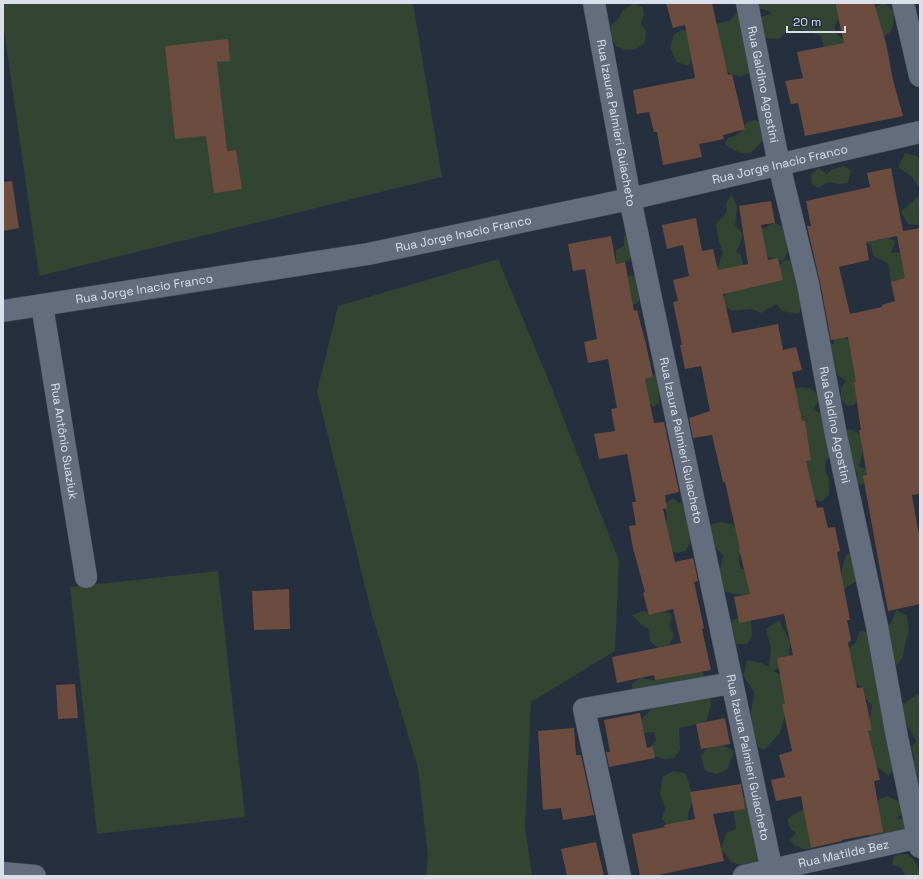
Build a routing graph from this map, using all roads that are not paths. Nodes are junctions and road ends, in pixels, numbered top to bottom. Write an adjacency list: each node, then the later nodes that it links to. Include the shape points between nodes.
1 (594, 3): 7 (street, Rua Izaura Palmieri Guiacheto)
2 (748, 3): 6 (street, Rua Galdino Agostini)
3 (903, 3): 4 (street)
4 (920, 76)
5 (920, 132): 6 (street, Rua Jorge Inacio Franco)
6 (779, 165): 7 (street, Rua Jorge Inacio Franco); 12 (street, Rua Galdino Agostini, via 808,284 836,435)
7 (630, 199): 8 (street, Rua Jorge Inacio Franco, via 368,254); 11 (street, Rua Izaura Palmieri Guiacheto)
8 (42, 305): 9 (street, Rua Jorge Inacio Franco); 10 (street, Rua Antônio Suaziuk)
9 (3, 311)
10 (86, 577)
11 (732, 683): 14 (street, Rua Izaura Palmieri Guiacheto); 16 (street, via 584,708)
12 (919, 841): 14 (street, Rua Matilde Bez)
13 (3, 873): 15 (street)
14 (772, 873): 17 (street, Rua Matilde Bez)
15 (35, 876)
16 (620, 876)
17 (744, 876)

